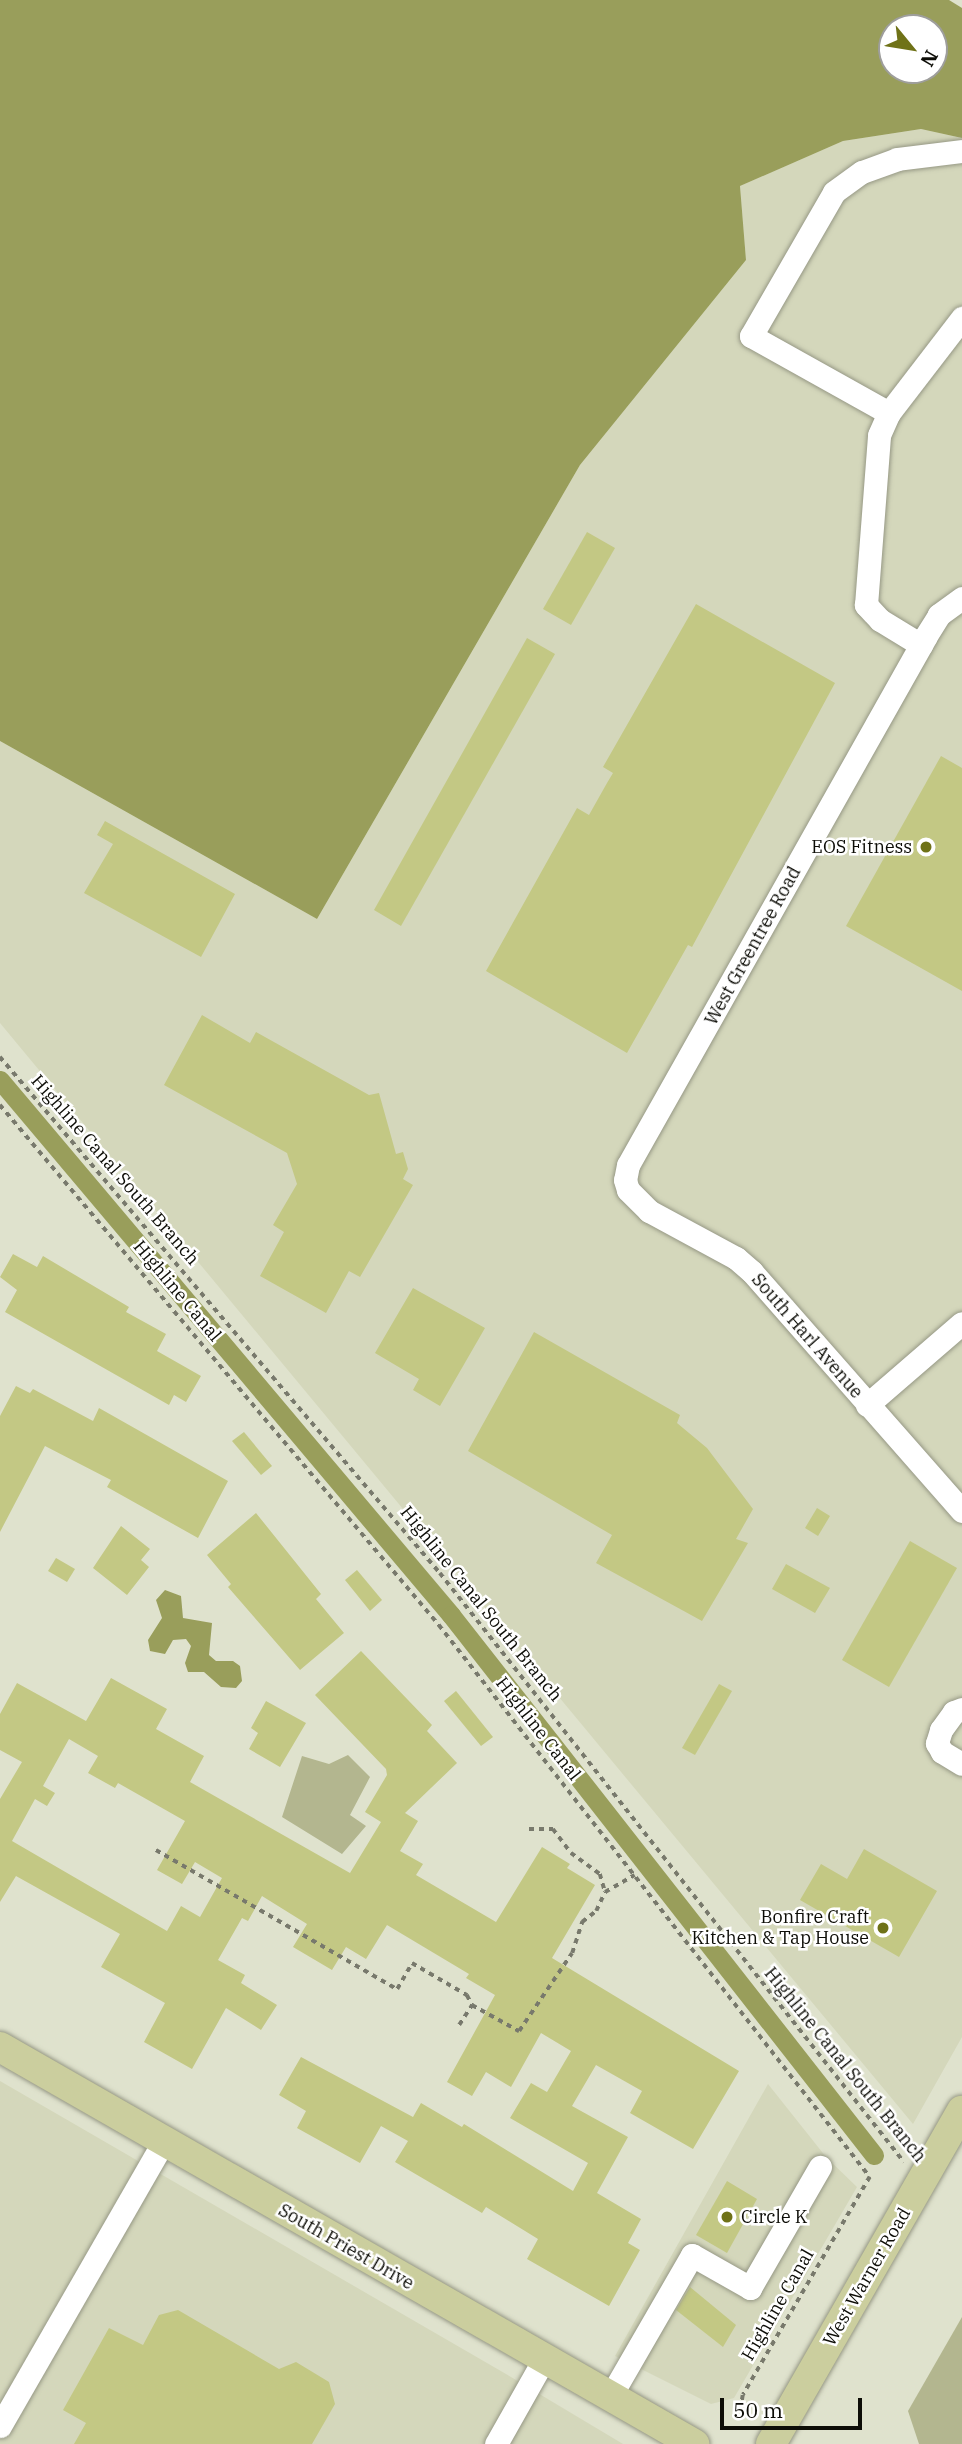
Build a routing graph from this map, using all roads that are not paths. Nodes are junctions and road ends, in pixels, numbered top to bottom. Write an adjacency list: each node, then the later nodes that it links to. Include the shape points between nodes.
1 (962, 150): 3 (street, via 897,159 862,172 834,192 751,336)
2 (962, 318): 3 (street)
3 (889, 413): 5 (street, via 879,435 866,605 870,613)
4 (960, 598): 5 (street, West Greentree Road, via 939,615)
5 (921, 645): 6 (street, West Greentree Road, via 628,1165)
6 (628, 1190): 8 (street, South Harl Avenue, via 649,1211 736,1258 752,1272)
7 (962, 1322): 8 (street)
8 (867, 1405): 9 (street, South Harl Avenue)
9 (962, 1511)
10 (962, 1709): 11 (street, via 954,1712 937,1743 942,1752)
11 (962, 1764)
12 (0, 2047): 14 (main road, South Priest Drive)
13 (962, 2111): 21 (main road, West Warner Road)
14 (163, 2142): 16 (main road, South Priest Drive); 18 (street)
15 (820, 2167): 17 (street, via 750,2288 692,2255)
16 (544, 2360): 17 (main road, South Priest Drive); 19 (street)
17 (610, 2396): 20 (main road, South Priest Drive)
18 (2, 2419)
19 (496, 2444)
20 (694, 2444)
21 (771, 2444)

